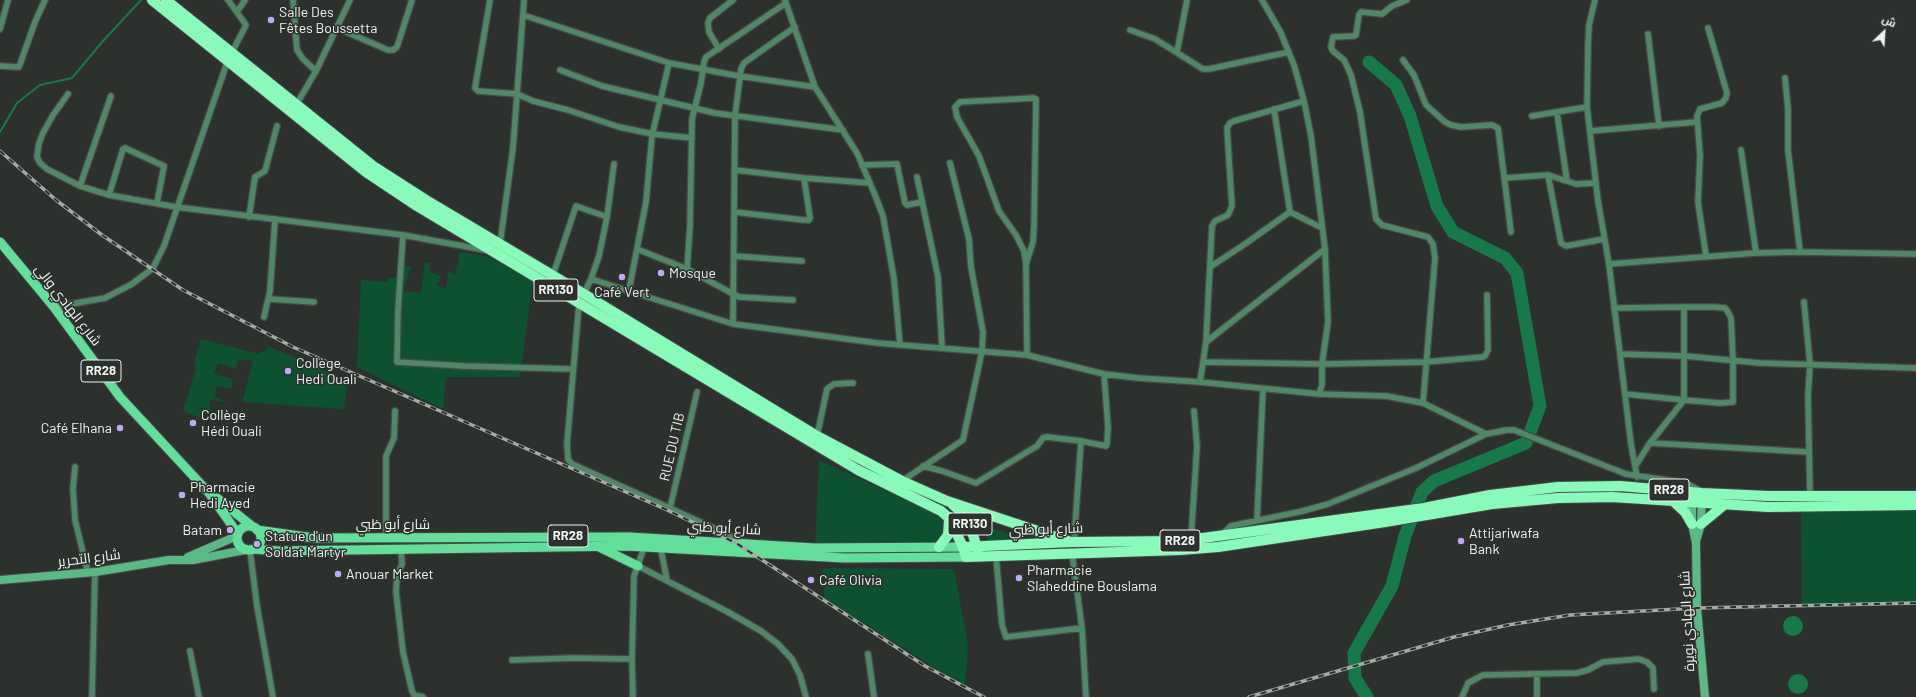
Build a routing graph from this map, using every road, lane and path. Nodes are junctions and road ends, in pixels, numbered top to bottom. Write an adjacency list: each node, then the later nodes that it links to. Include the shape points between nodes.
1 (8, 0): 23 (street)
2 (45, 0): 32 (street, via 19,67)
3 (152, 0): 29 (highway, RR130)
4 (166, 0): 29 (highway, RR130)
5 (228, 0): 18 (street)
6 (245, 0): 18 (street)
7 (293, 0): 35 (street, via 297,50)
8 (350, 0): 21 (street)
9 (412, 0): 21 (street, via 397,47 393,50)
10 (490, 0): 40 (street, via 475,88 484,92)
11 (524, 0): 19 (street)
12 (734, 0): 26 (street, via 708,22)
13 (1187, 0): 27 (street)
14 (1262, 0): 28 (street)
15 (1407, 0): 123 (street, via 1392,6 1382,14 1361,12 1356,34 1333,37 1331,47 1344,60 1352,74 1376,219 1382,225 1428,237 1433,244 1435,258)
16 (1594, 0): 45 (street, via 1587,52)
17 (786, 1): 20 (street); 26 (street)
18 (237, 12): 29 (street, via 246,25)
19 (523, 15): 31 (street); 40 (street)
20 (795, 27): 36 (street, via 744,63); 38 (street)
21 (337, 28): 35 (street)
22 (1708, 28): 51 (street, via 1727,93 1722,103 1700,109)
23 (0, 29)
24 (1130, 30): 27 (street, via 1155,39)
25 (1648, 34): 53 (street)
26 (719, 49): 33 (street, via 706,57)
27 (1178, 52): 28 (street, via 1198,67 1209,69)
28 (1289, 52): 43 (street)
29 (230, 56): 44 (highway, RR130); 74 (street); 85 (highway, RR130, via 366,172 417,206)
30 (1403, 60): 66 (street, via 1414,75 1426,105 1445,122 1461,127 1492,125 1498,128)
31 (669, 63): 33 (street); 42 (street)
32 (0, 66)
33 (702, 69): 36 (street); 46 (street)
34 (560, 70): 42 (street, via 602,86)
35 (316, 71): 44 (street)
36 (739, 76): 38 (street); 49 (street)
37 (1785, 78): 88 (street, via 1788,150)
38 (816, 87): 54 (street)
39 (68, 94): 70 (street, via 43,133 37,157 47,169)
40 (517, 94): 56 (street, via 532,101); 85 (street, via 512,162)
41 (111, 96): 70 (street)
42 (660, 101): 46 (street); 56 (street)
43 (1304, 101): 47 (street); 80 (street, via 1311,136)
44 (296, 105): 85 (highway, RR130, via 373,166)
45 (1588, 107): 48 (street); 55 (street)
46 (694, 108): 49 (street); 57 (street)
47 (1274, 109): 76 (street); 96 (street, via 1228,125 1232,206 1228,215 1218,219 1212,226)
48 (1558, 113): 50 (street); 67 (street)
49 (734, 116): 54 (street); 62 (street)
50 (1532, 116)
51 (1697, 122): 53 (street); 92 (street, via 1700,155 1698,202)
52 (277, 126): 77 (street, via 265,171 255,177)
53 (1659, 126): 55 (street)
54 (843, 130): 61 (street)
55 (1590, 131): 69 (street)
56 (652, 134): 57 (street); 86 (street, via 646,202)
57 (692, 138): 97 (street)
58 (1741, 150): 89 (street)
59 (950, 163): 117 (street, via 969,239 971,267 983,332)
60 (614, 164): 78 (street)
61 (862, 165): 68 (street); 72 (street, via 897,164 905,203 907,205)
62 (734, 170): 65 (street); 75 (street)
63 (1548, 175): 66 (street); 67 (street); 83 (street, via 1561,243 1566,246)
64 (917, 177): 72 (street)
65 (804, 178): 68 (street); 75 (street, via 809,220)
66 (1504, 178): 81 (street)
67 (1567, 182): 69 (street)
68 (870, 183): 115 (street, via 883,216 889,247)
69 (1596, 183): 83 (street)
70 (80, 186): 71 (street)
71 (109, 195): 73 (street); 73 (street, via 123,150 126,148 164,166)
72 (922, 202): 116 (street, via 938,278)
73 (157, 203): 74 (street)
74 (176, 207): 77 (street); 109 (street, via 164,246 153,268 132,284 105,298)
75 (734, 212): 91 (street)
76 (1290, 212): 80 (street); 96 (street)
77 (249, 217): 79 (street)
78 (607, 217): 98 (street, via 576,206); 99 (street)
79 (275, 220): 82 (street); 104 (street)
80 (1322, 228): 87 (street)
81 (1511, 232)
82 (403, 235): 85 (street); 127 (street, via 397,362)
83 (1604, 239): 95 (street)
84 (0, 242): 109 (main road, شارع الهادي والي / RR28)
85 (497, 248): 98 (highway, RR130); 108 (highway, RR130)
86 (637, 249): 97 (street); 100 (street)
87 (1324, 249): 114 (street); 124 (street, via 1328,322)
88 (1800, 252): 89 (street); 90 (street)
89 (1756, 253): 92 (street)
90 (1916, 254)
91 (734, 256): 93 (street); 102 (street)
92 (1706, 256): 95 (street)
93 (802, 261)
94 (1026, 264): 94 (street, via 1020,242 999,211 979,156 955,112 955,107 960,102 1036,99 1034,226 1033,242); 118 (street)
95 (1609, 264): 111 (street)
96 (1210, 267): 114 (street)
97 (687, 268): 102 (street)
98 (553, 275): 101 (highway, RR130)
99 (591, 279): 100 (street); 101 (street)
100 (629, 290): 113 (street)
101 (584, 294): 108 (street); 140 (highway, RR130)
102 (734, 295): 105 (street, via 741,298); 113 (street)
103 (1487, 295): 123 (street, via 1488,350 1485,356)
104 (269, 299): 106 (street); 112 (street)
105 (793, 300)
106 (314, 302)
107 (1804, 302): 125 (street)
108 (579, 304): 127 (street); 158 (highway, RR130, via 858,470 931,505)
109 (54, 307): 149 (main road, شارع الهادي والي / RR28, via 120,398)
110 (1684, 307): 111 (street); 120 (street); 121 (street, via 1725,308 1731,318)
111 (1614, 308): 119 (street)
112 (264, 317)
113 (733, 324): 115 (street)
114 (1206, 342): 122 (street)
115 (900, 345): 116 (street)
116 (942, 347): 117 (street)
117 (982, 351): 118 (street); 145 (street, via 963,440)
118 (1027, 354): 128 (street)
119 (1620, 354): 120 (street); 134 (street)
120 (1685, 356): 121 (street); 135 (street)
121 (1733, 360): 125 (street); 135 (street, via 1733,402)
122 (1203, 362): 124 (street); 129 (street)
123 (1426, 362): 124 (street); 136 (street)
124 (1322, 364): 133 (street, via 1322,385)
125 (1810, 365): 126 (street); 143 (street)
126 (1916, 368)
127 (572, 369): 157 (street, via 567,444 569,462)
128 (1104, 374): 129 (street); 141 (street, via 1107,444 1105,447)
129 (1200, 382): 131 (street)
130 (853, 383): 140 (street, via 834,384 827,388)
131 (1263, 389): 133 (street); 159 (street)
132 (697, 392): 157 (street, RUE DU TIB)
133 (1319, 394): 136 (street, via 1364,394)
134 (1625, 394): 135 (street); 144 (street)
135 (1684, 400): 142 (street)
136 (1423, 403): 139 (street)
137 (395, 411): 165 (street, via 394,438 386,456)
138 (1194, 411): 166 (street, via 1197,446)
139 (1486, 434): 147 (street, via 1514,430); 159 (street, via 1416,468 1328,504 1303,512)
140 (817, 436): 148 (highway, RR130)
141 (1081, 441): 145 (street, via 1043,438 1037,446 976,483); 172 (street)
142 (1650, 443): 143 (street); 144 (street)
143 (1808, 452): 151 (street)
144 (1636, 465): 147 (street)
145 (923, 466): 148 (street)
146 (75, 467): 184 (street, via 75,520)
147 (1637, 477): 150 (street, via 1686,483)
148 (902, 481): 154 (highway, RR130)
149 (210, 493): 161 (main road, شارع الهادي والي / RR28); 162 (main road, شارع الهادي والي / RR28)
150 (1696, 495): 151 (highway, RR28); 153 (highway, RR28); 155 (highway, RR28); 160 (street, شارع الهادي نويرة); 164 (highway, شارع أبو ظبي / RR28, via 1620,486 1558,487 1490,495 1424,508)
151 (1810, 496): 152 (highway, RR28)
152 (1916, 496)
153 (1672, 500): 160 (highway); 172 (highway, شارع أبو ظبي / RR28, via 1558,498 1492,504 1416,518 1218,547 1180,550)
154 (947, 501): 171 (highway, RR130, via 965,515); 172 (highway)
155 (1724, 505): 156 (highway, RR28); 160 (highway)
156 (1916, 505)
157 (670, 508): 169 (street, via 729,535)
158 (949, 518): 173 (highway, via 948,535); 174 (highway, RR130)
159 (1257, 520): 164 (street, via 1230,526)
160 (1697, 524): 204 (street, شارع الهادي نويرة, via 1697,608)
161 (255, 529): 162 (main road, RR28, via 244,528); 165 (main road, شارع أبو ظبي / RR28, via 314,538); 177 (main road, via 261,538 258,546)
162 (238, 535): 177 (main road, RR28, via 239,544); 182 (street, شارع التحرير)
163 (436, 537): 165 (main road, شارع أبو ظبي / RR28); 167 (main road, شارع أبو ظبي / RR28, via 590,536); 176 (main road)
164 (1220, 537): 166 (highway, شارع أبو ظبي / RR28)
165 (386, 538)
166 (1191, 539): 172 (highway, شارع أبو ظبي / RR28)
167 (647, 542): 168 (main road, شارع أبو ظبي / RR28); 170 (main road, شارع أبو ظبي / RR28); 183 (street)
168 (659, 543): 169 (main road, شارع أبو ظبي / RR28); 178 (main road, شارع أبو ظبي / RR28); 186 (street)
169 (736, 543): 173 (main road, شارع أبو ظبي / RR28, via 815,548); 178 (street)
170 (596, 545): 176 (main road, شارع أبو ظبي / RR28); 183 (main road)
171 (976, 546): 172 (highway, شارع أبو ظبي / RR28); 174 (highway, شارع أبو ظبي / RR28); 181 (highway, RR130)
172 (1072, 546): 179 (highway, شارع أبو ظبي / RR28); 187 (street)
173 (938, 547): 174 (main road, شارع أبو ظبي / RR28)
174 (963, 547): 180 (highway, RR130)
175 (401, 548): 176 (main road, شارع أبو ظبي / RR28); 177 (main road, شارع أبو ظبي / RR28); 197 (street, via 402,564 397,576 396,592 403,652 412,691 414,695)
176 (437, 548)
177 (250, 550): 182 (street, شارع التحرير); 196 (street)
178 (743, 552): 180 (main road, شارع أبو ظبي / RR28, via 844,558)
179 (996, 556): 181 (highway, شارع أبو ظبي / RR28); 187 (street, via 1002,625 1006,637)
180 (966, 557): 181 (highway, شارع أبو ظبي / RR28)
181 (979, 557)
182 (193, 558): 184 (street, شارع التحرير)
183 (638, 566): 186 (street); 190 (street, via 634,576)
184 (91, 572): 185 (street, شارع التحرير); 194 (street)
185 (0, 580)
186 (667, 580): 199 (street, via 761,630 778,644 792,659)
187 (1082, 628): 201 (street)
188 (190, 651): 195 (street)
189 (868, 654): 200 (street)
190 (632, 659): 191 (street); 198 (street)
191 (512, 660)
192 (1537, 674): 193 (street, via 1577,673 1603,662 1639,659 1653,668); 202 (street, via 1483,675 1468,683); 203 (street)
193 (1654, 689)
194 (92, 697)
195 (199, 697)
196 (273, 697)
197 (423, 697)
198 (633, 697)
199 (806, 697)
200 (874, 697)
201 (1086, 697)
202 (1462, 697)
203 (1537, 697)
204 (1705, 697)

